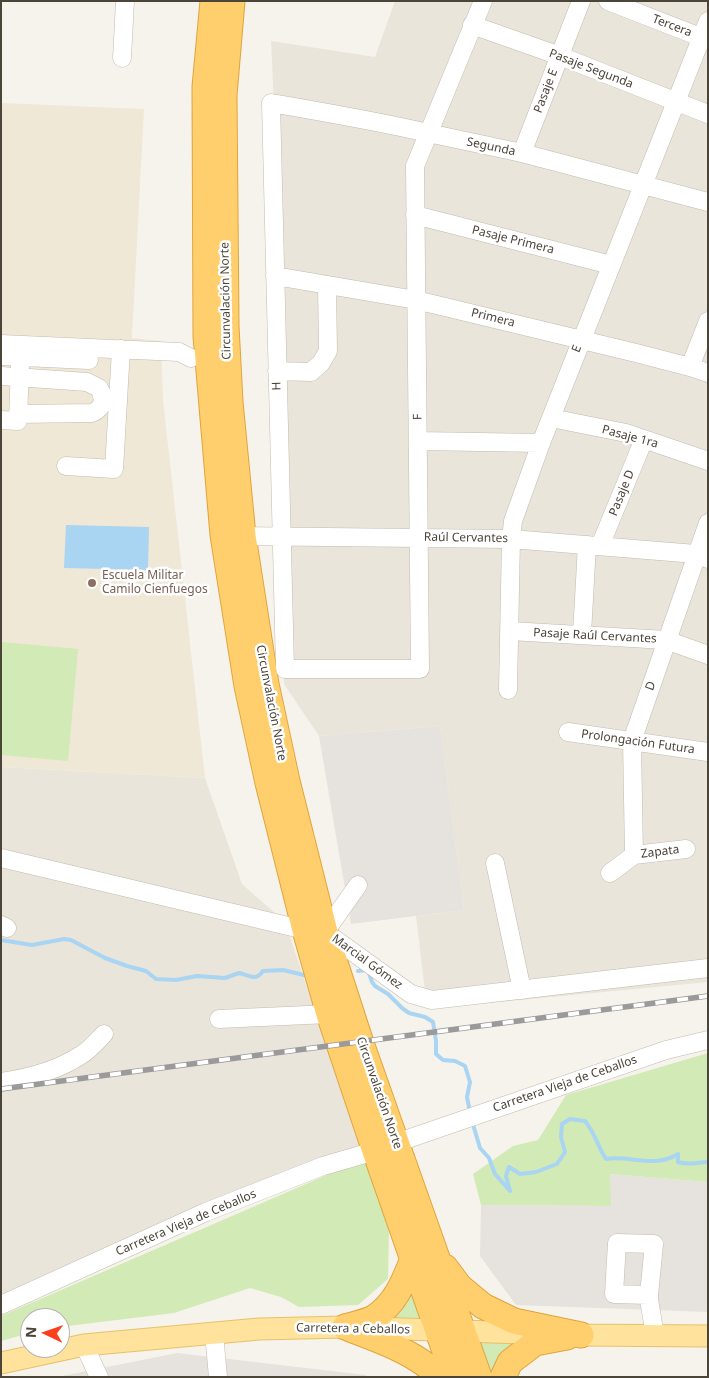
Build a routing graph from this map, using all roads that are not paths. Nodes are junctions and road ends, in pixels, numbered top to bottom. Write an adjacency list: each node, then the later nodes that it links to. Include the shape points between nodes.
1 (125, 1): 10 (street)
2 (213, 1): 24 (highway, Circunvalación Norte, via 205,87)
3 (232, 1): 24 (highway, Circunvalación Norte, via 224,95)
4 (482, 1): 7 (street, F)
5 (581, 1): 9 (street, Pasaje E)
6 (608, 1): 8 (street, Tercera)
7 (472, 26): 9 (street, Pasaje Segunda); 14 (street, F)
8 (706, 33): 12 (street, E)
9 (560, 56): 12 (street, Pasaje Segunda); 15 (street, Pasaje E)
10 (122, 58)
11 (271, 102): 14 (street, Segunda); 20 (street, H)
12 (676, 102): 13 (street, Pasaje Segunda); 16 (street, E)
13 (708, 114)
14 (422, 131): 15 (street, Segunda); 18 (street, F, via 415,166)
15 (522, 153): 16 (street, Segunda)
16 (643, 184): 17 (street, Segunda); 19 (street, E)
17 (708, 202)
18 (415, 215): 19 (street, Pasaje Primera); 22 (street, F)
19 (611, 266): 25 (street, E)
20 (275, 276): 21 (street, Primera); 32 (street, H)
21 (327, 285): 22 (street, Primera); 32 (street, via 328,352 311,372)
22 (416, 300): 25 (street, Primera); 41 (street, F)
23 (708, 321): 31 (street)
24 (216, 331): 29 (street); 36 (highway, Circunvalación Norte)
25 (581, 340): 31 (street, Primera); 38 (street, E)
26 (2, 350): 27 (street); 30 (street)
27 (21, 351): 28 (street); 35 (street)
28 (120, 355): 29 (street, via 179,352); 44 (street, via 114,468)
29 (191, 358): 36 (street)
30 (1, 364)
31 (690, 367): 33 (street, Primera)
32 (277, 371): 47 (street, H)
33 (708, 373)
34 (1, 376): 35 (street)
35 (20, 377): 37 (street); 37 (street, via 87,382 99,388 104,399 98,410 92,413)
36 (220, 397): 46 (highway, Circunvalación Norte)
37 (18, 414): 39 (street, via 18,421)
38 (551, 418): 40 (street, Pasaje 1ra); 42 (street, E)
39 (1, 420)
40 (644, 439): 43 (street, Pasaje 1ra); 50 (street, Pasaje D)
41 (418, 441): 42 (street); 48 (street, F)
42 (541, 443): 49 (street, E, via 513,521)
43 (708, 461)
44 (66, 466)
45 (708, 523): 51 (street, D)
46 (233, 536): 47 (street, Raúl Cervantes); 67 (highway, Circunvalación Norte, via 287,781)
47 (281, 536): 48 (street, Raúl Cervantes); 56 (street, H, via 284,668)
48 (419, 537): 49 (street, Raúl Cervantes); 56 (street, F)
49 (510, 539): 50 (street, Raúl Cervantes); 52 (street, E)
50 (594, 546): 51 (street, Raúl Cervantes); 53 (street, Pasaje D)
51 (702, 556): 54 (street, D)
52 (510, 631): 53 (street, Pasaje Raúl Cervantes); 57 (street, E)
53 (582, 634): 54 (street, Pasaje Raúl Cervantes)
54 (666, 640): 55 (street, Pasaje Raúl Cervantes); 59 (street, D)
55 (708, 655)
56 (420, 669)
57 (508, 690)
58 (568, 732): 59 (street, Prolongación Futura)
59 (632, 741): 60 (street, Prolongación Futura); 62 (street, D)
60 (708, 752)
61 (686, 849): 62 (street, Zapata)
62 (634, 855): 65 (street)
63 (1, 858): 67 (street, Marcial Gómez)
64 (495, 863): 69 (street)
65 (610, 873)
66 (358, 885): 67 (street)
67 (315, 931): 69 (street, Marcial Gómez, via 411,994 432,1000); 70 (highway, Circunvalación Norte); 75 (highway, Circunvalación Norte)
68 (708, 968): 69 (street, Marcial Gómez)
69 (522, 990)
70 (329, 1014): 71 (street); 75 (highway, Circunvalación Norte)
71 (219, 1019)
72 (104, 1034): 74 (street, via 83,1055 54,1069)
73 (708, 1040): 75 (street, Carretera Vieja de Ceballos, via 666,1050)
74 (1, 1082)
75 (385, 1147): 76 (highway, Circunvalación Norte); 78 (street, Carretera Vieja de Ceballos, via 323,1166 206,1212)
76 (423, 1255): 79 (highway, via 390,1304 374,1318); 80 (highway, Circunvalación Norte); 81 (highway, Circunvalación Norte); 83 (highway, via 483,1306 514,1322)
77 (649, 1295): 84 (street)
78 (1, 1305)
79 (345, 1327): 80 (main road, Carretera a Ceballos); 82 (main road, Carretera a Ceballos); 90 (highway, via 408,1353)
80 (438, 1331): 81 (main road, Carretera a Ceballos); 91 (highway, Circunvalación Norte)
81 (462, 1331): 83 (main road, Carretera a Ceballos); 92 (highway, Circunvalación Norte)
82 (214, 1333): 86 (main road, Carretera a Ceballos); 89 (street)
83 (581, 1335): 84 (main road, Carretera a Ceballos); 93 (highway, via 535,1343 510,1362)
84 (655, 1335): 85 (main road, Carretera a Ceballos)
85 (708, 1336)
86 (84, 1345): 87 (main road, Carretera a Ceballos); 88 (street)
87 (1, 1363)
88 (99, 1377)
89 (218, 1377)
90 (439, 1377)
91 (454, 1377)
92 (478, 1377)
93 (503, 1377)

